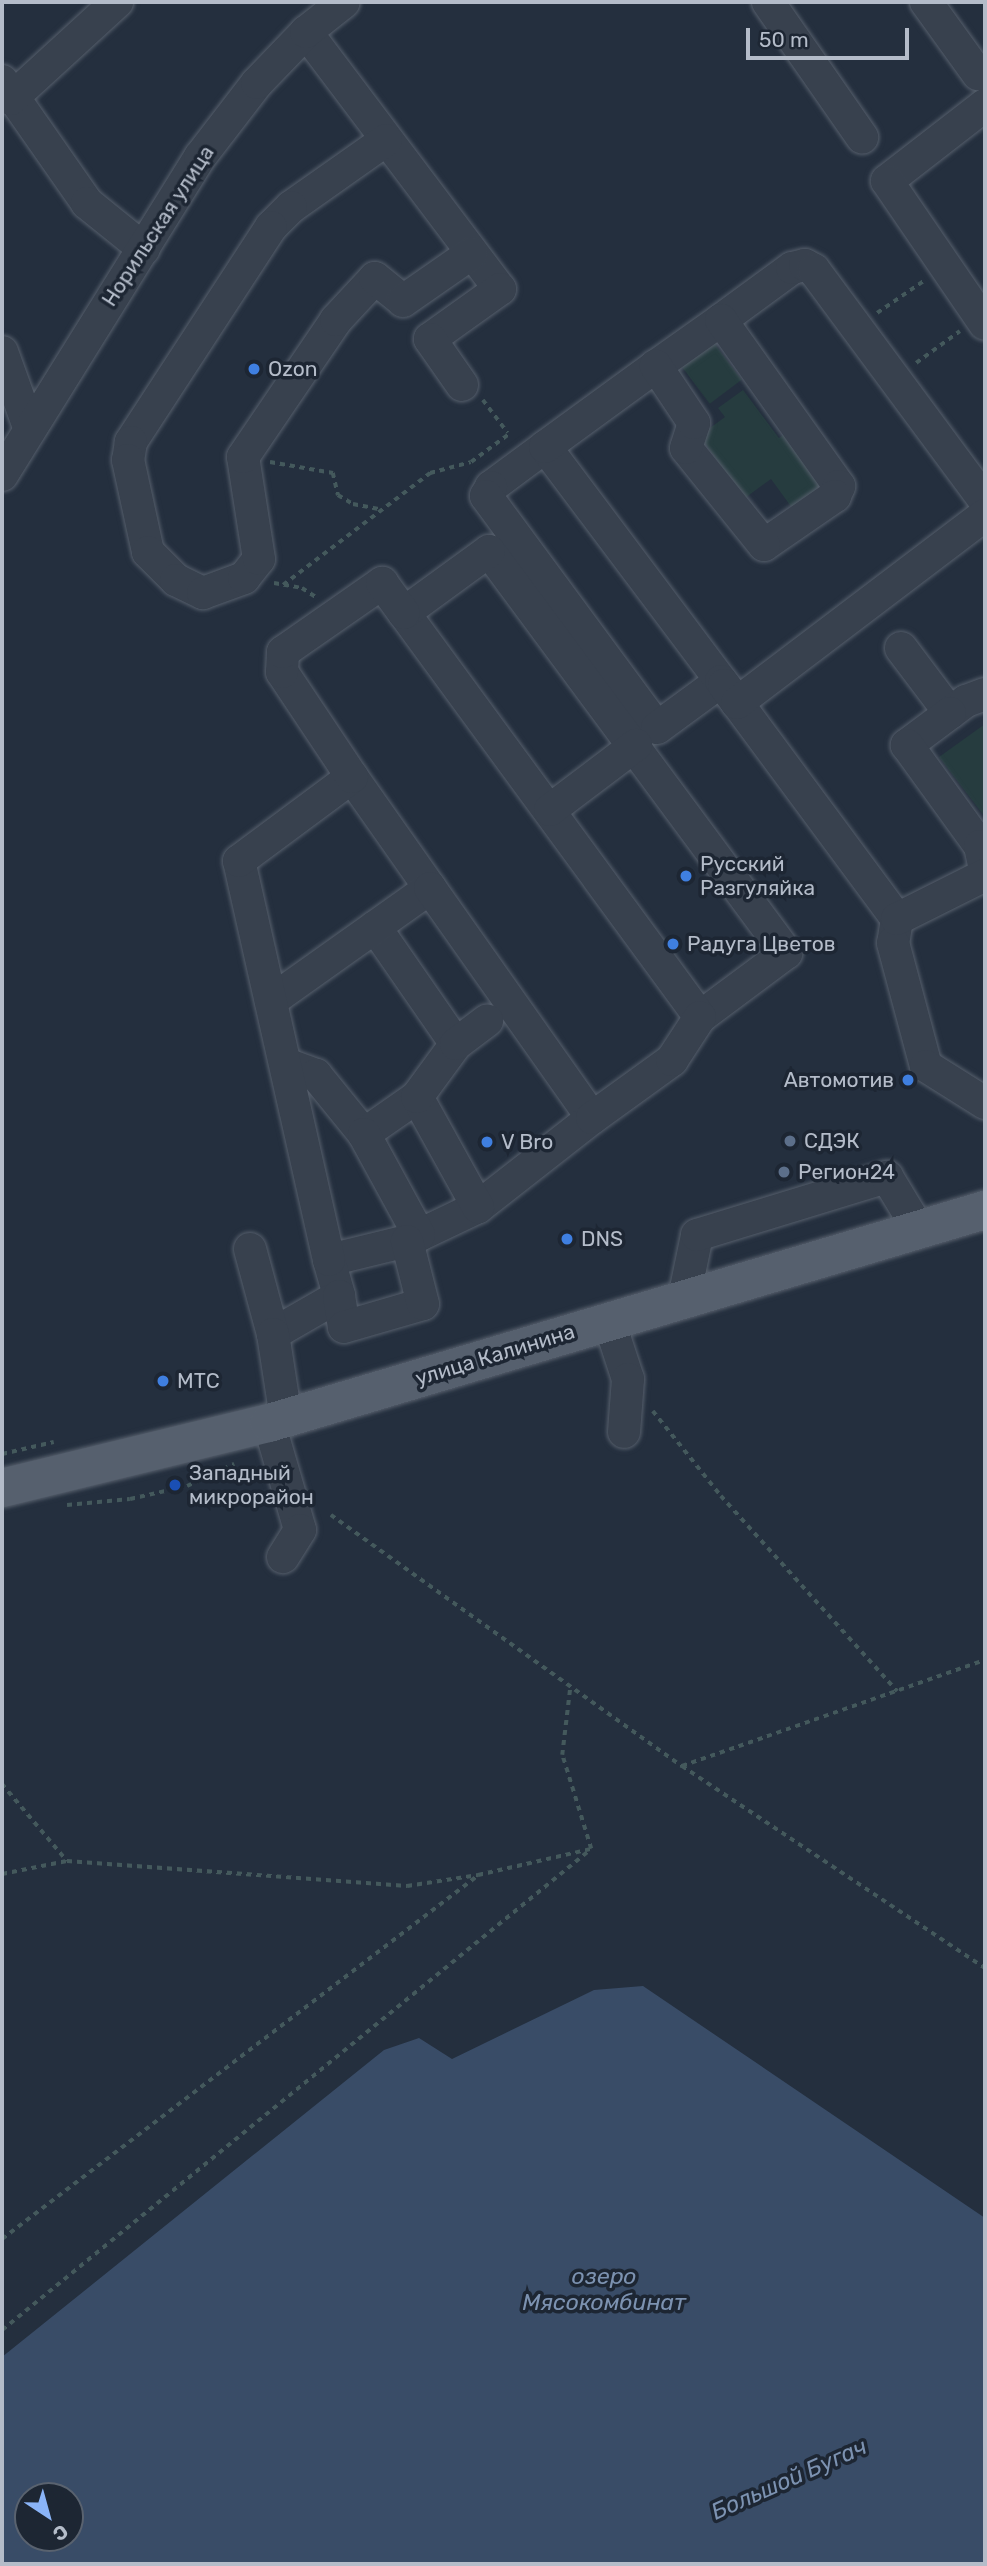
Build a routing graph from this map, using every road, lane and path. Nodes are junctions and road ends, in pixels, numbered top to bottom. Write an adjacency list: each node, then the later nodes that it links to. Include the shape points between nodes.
1 (117, 2): 7 (street)
2 (344, 2): 5 (street, Норильская улица)
3 (768, 2): 9 (street)
4 (926, 2): 6 (street)
5 (306, 32): 10 (street); 11 (street, Норильская улица, via 257,83 200,157)
6 (978, 74)
7 (6, 90): 11 (street, via 87,203)
8 (985, 106): 13 (street, via 887,181)
9 (862, 137)
10 (386, 141): 12 (street); 29 (street, via 291,207 271,227 131,442 128,460 148,552 176,580 202,593)
11 (144, 249): 21 (street, Норильская улица)
12 (472, 253): 20 (street, via 500,289 430,340); 24 (street, via 403,301 375,278 336,320)
13 (944, 267): 15 (street); 16 (path, via 876,313 885,325)
14 (721, 320): 16 (street, via 792,268 805,264); 19 (street); 19 (street, via 839,486 835,496 772,543 764,545 755,538 690,454 687,442 694,424)
15 (983, 320): 18 (path, via 914,364)
16 (864, 340): 26 (street)
17 (2, 352): 21 (street)
18 (907, 354)
19 (656, 366): 23 (street)
20 (463, 385): 22 (path, via 467,391 473,386)
21 (29, 427): 25 (street, Норильская улица)
22 (509, 434): 23 (path); 27 (path, via 471,462 430,474)
23 (537, 454): 34 (street); 34 (street, via 491,487 486,496 489,504 657,728)
24 (243, 457): 27 (path, via 333,473 338,495 353,505); 29 (street, via 259,559)
25 (2, 475)
26 (985, 501)
27 (379, 509): 30 (path)
28 (985, 515): 34 (street)
29 (244, 578): 30 (path)
30 (283, 585): 31 (path, via 302,588)
31 (340, 612): 32 (street, via 382,583); 38 (street, via 283,652 282,672)
32 (404, 613): 37 (street, via 489,551); 39 (street)
33 (901, 648): 36 (street)
34 (729, 692): 42 (street)
35 (985, 695): 36 (street)
36 (950, 713): 40 (street, via 907,745 980,846)
37 (636, 746): 39 (street); 45 (street, via 786,953)
38 (352, 777): 41 (street); 44 (street, via 239,861)
39 (550, 810): 45 (street)
40 (985, 872): 42 (street)
41 (430, 888): 43 (street); 51 (street)
42 (897, 919): 50 (street, via 893,943 926,1066)
43 (375, 927): 44 (street); 47 (street)
44 (271, 1001): 48 (street)
45 (700, 1017): 51 (street, via 672,1060)
46 (487, 1021): 47 (street)
47 (456, 1044): 49 (street)
48 (286, 1064): 52 (street, via 316,1075); 58 (street)
49 (417, 1097): 52 (street); 53 (street)
50 (985, 1103)
51 (592, 1118): 53 (street)
52 (364, 1134): 56 (street)
53 (478, 1207): 56 (street)
54 (985, 1210): 55 (main road, улица Калинина)
55 (919, 1230): 60 (main road, улица Калинина); 60 (street, via 887,1177 697,1235)
56 (413, 1238): 58 (street); 59 (street, via 423,1304 344,1327)
57 (250, 1249): 62 (street)
58 (329, 1260): 59 (street)
59 (339, 1296): 62 (street)
60 (684, 1298): 61 (main road, улица Калинина)
61 (608, 1321): 63 (street); 64 (main road, улица Калинина)
62 (273, 1335): 64 (street)
63 (628, 1379): 65 (street); 71 (path, via 721,1496)
64 (277, 1420): 66 (main road, улица Калинина); 68 (street, via 300,1530)
65 (624, 1432)
66 (2, 1488)
67 (331, 1515): 72 (path)
68 (283, 1556)
69 (985, 1660): 71 (path)
70 (570, 1688): 74 (path, via 562,1755)
71 (897, 1691): 72 (path)
72 (682, 1766): 78 (path)
73 (2, 1784): 75 (path)
74 (591, 1849): 77 (path); 80 (path)
75 (67, 1861): 76 (path); 77 (path, via 407,1886)
76 (2, 1874)
77 (478, 1875): 79 (path)
78 (985, 1968)
79 (2, 2239)
80 (2, 2330)

